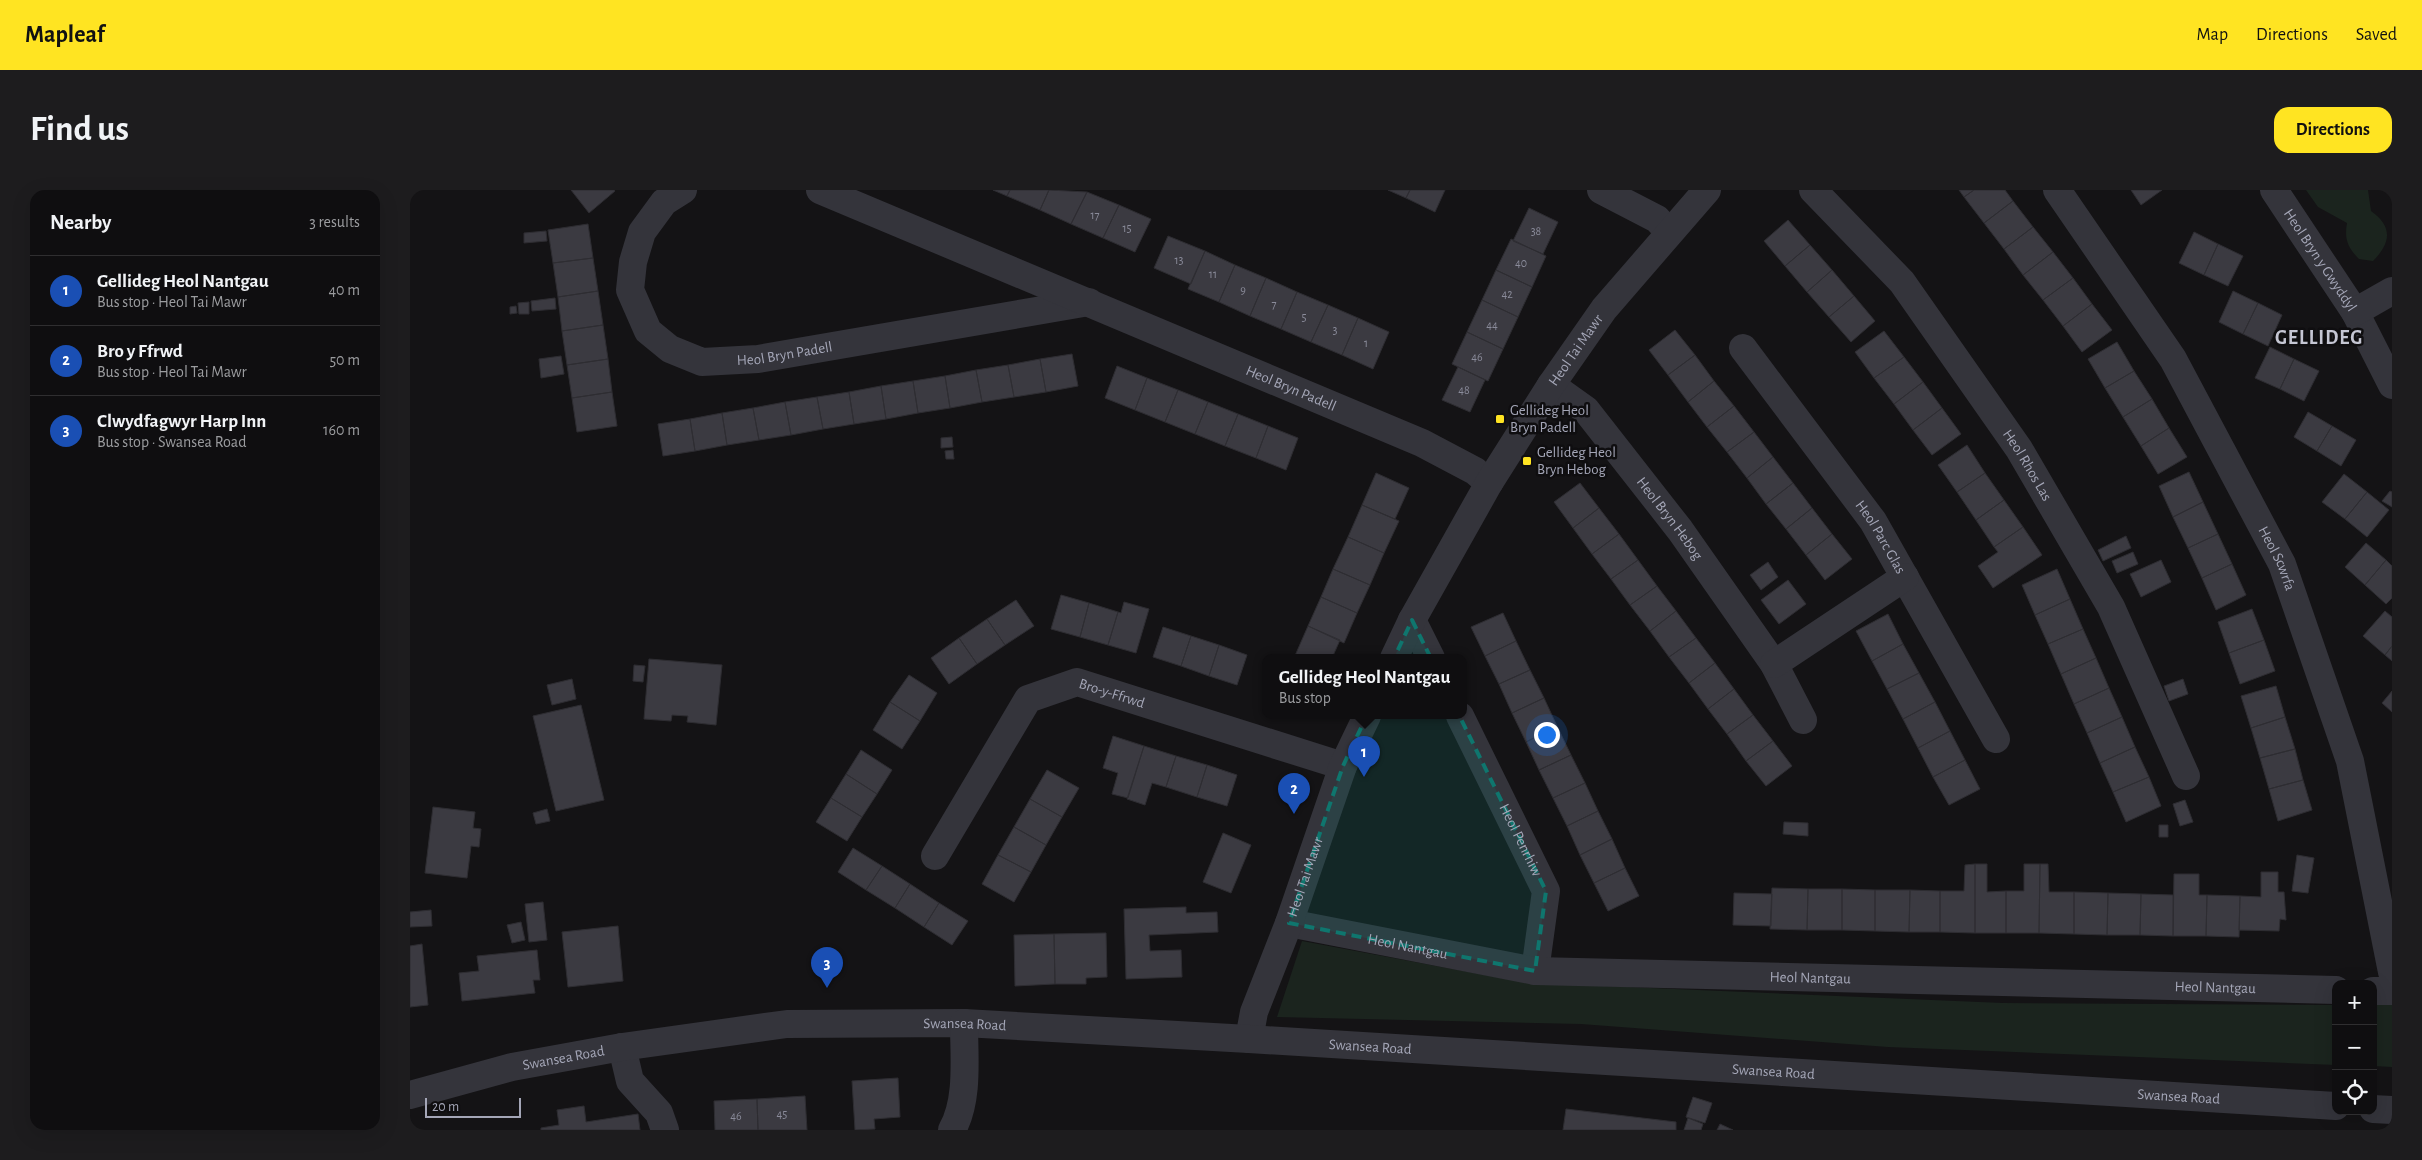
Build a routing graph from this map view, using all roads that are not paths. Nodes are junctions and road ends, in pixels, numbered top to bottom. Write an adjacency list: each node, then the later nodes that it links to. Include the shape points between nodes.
1 (683, 190): 10 (street, Heol Bryn Padell, via 664,202 642,232 633,262 630,290 648,331 670,349 702,362 758,360)
2 (820, 190): 10 (street, Heol Bryn Padell)
3 (1602, 190): 8 (street, via 1657,219)
4 (1706, 190): 8 (street, Heol Tai Mawr)
5 (1813, 190): 26 (street, Heol Rhos Las, via 1902,282 2019,449 2111,606)
6 (2057, 190): 30 (street, Heol Scwrfa, via 2173,359 2282,564 2350,761)
7 (2274, 190): 11 (street, Heol Bryn y Gwyddyl)
8 (1669, 232): 14 (street, Heol Tai Mawr, via 1604,309)
9 (2392, 291): 11 (street)
10 (1090, 302): 15 (street, Heol Bryn Padell, via 1422,443 1475,471)
11 (2356, 312): 13 (street, Heol Bryn y Gwyddyl)
12 (1743, 348): 16 (street, Heol Parc Glas, via 1873,521)
13 (2392, 384)
14 (1551, 385): 15 (street, Heol Tai Mawr); 20 (street, Heol Bryn Hebog, via 1586,410 1680,530)
15 (1490, 483): 17 (street, Heol Tai Mawr)
16 (1905, 577): 20 (street); 24 (street, Heol Parc Glas)
17 (1412, 620): 18 (street, Heol Tai Mawr); 19 (street)
18 (1396, 654)
19 (1429, 654)
20 (1774, 664): 23 (street, Heol Bryn Hebog)
21 (1366, 719): 25 (street, Heol Tai Mawr)
22 (1461, 719): 29 (street, Heol Penrhiw, via 1546,891)
23 (1803, 720)
24 (1996, 739)
25 (1343, 766): 27 (street, Bro-y-Ffrwd, via 1077,682 1028,699); 28 (street, Heol Tai Mawr)
26 (2186, 776)
27 (935, 856)
28 (1289, 923): 29 (street, Heol Nantgau); 35 (street, Heol Tai Mawr, via 1254,1012)
29 (1535, 971): 31 (street, Heol Nantgau)
30 (2392, 972)
31 (2332, 990)
32 (2377, 991): 33 (street)
33 (2392, 991)
34 (964, 1023): 35 (street, Swansea Road); 36 (street, Swansea Road, via 787,1024); 42 (street, via 963,1091 959,1117)
35 (1249, 1039): 38 (street, Swansea Road)
36 (622, 1047): 37 (street, Swansea Road, via 512,1067); 41 (street, via 630,1081 659,1114)
37 (410, 1094)
38 (2332, 1106)
39 (2377, 1109): 40 (street)
40 (2392, 1110)
41 (665, 1130)
42 (952, 1130)

